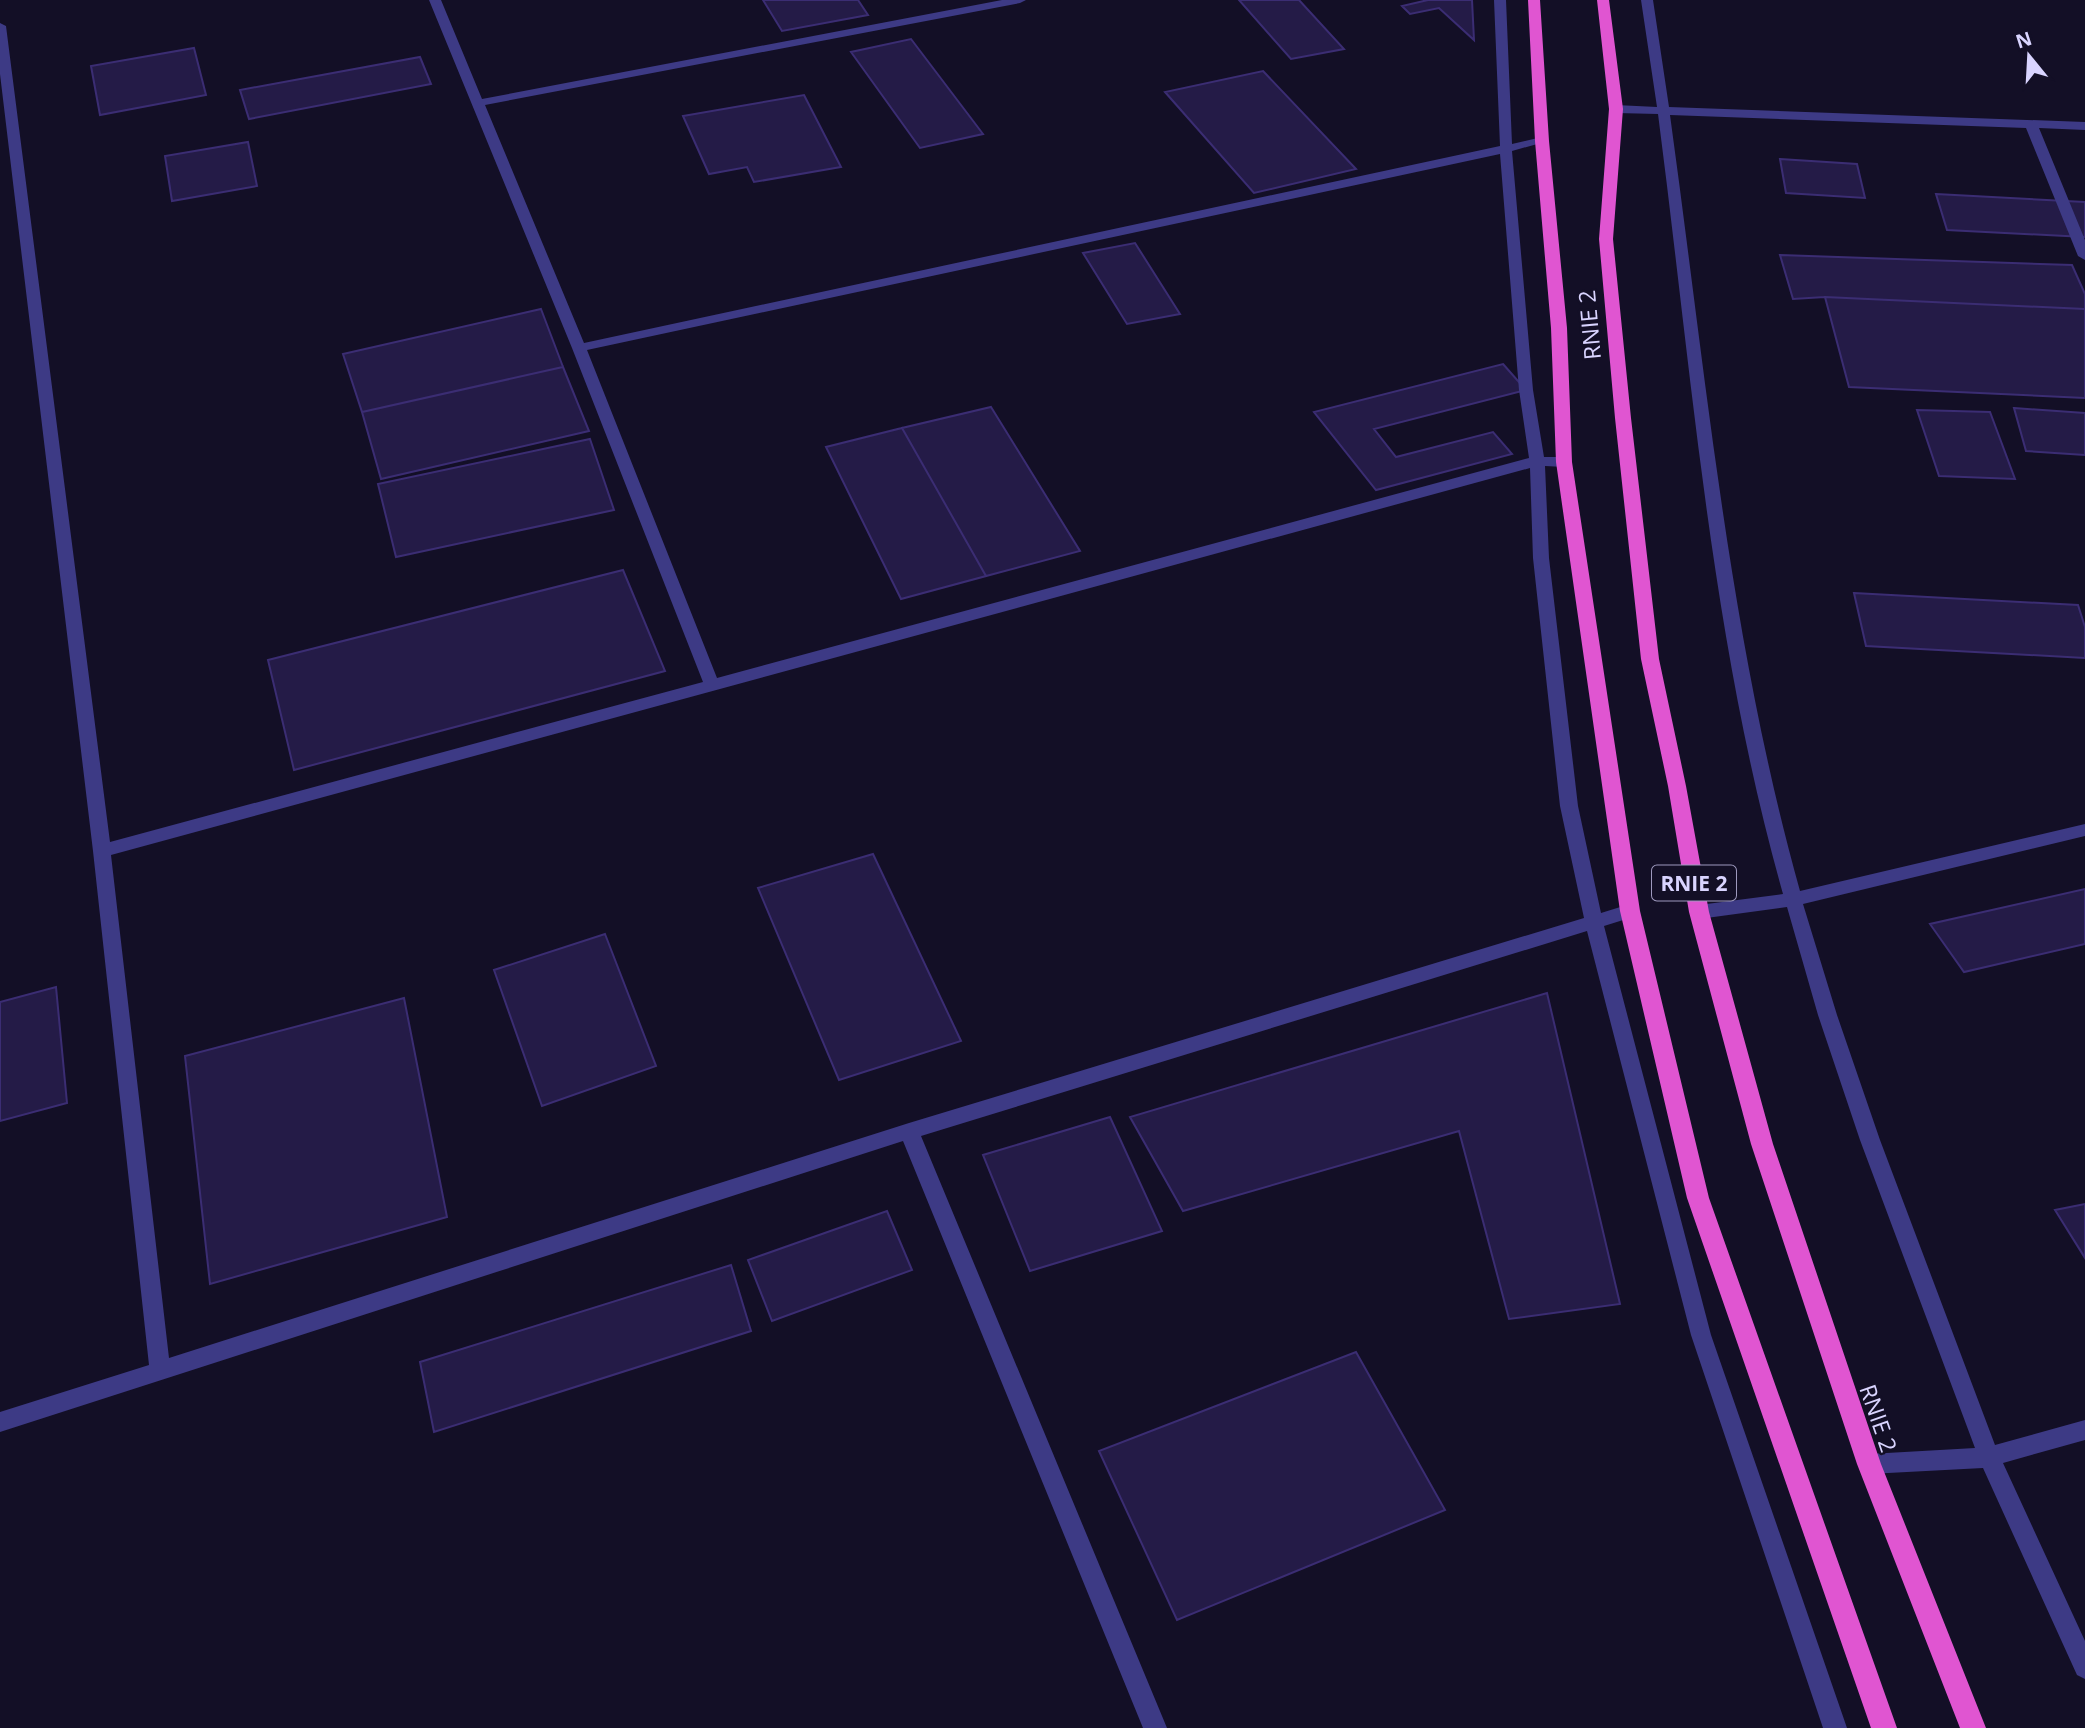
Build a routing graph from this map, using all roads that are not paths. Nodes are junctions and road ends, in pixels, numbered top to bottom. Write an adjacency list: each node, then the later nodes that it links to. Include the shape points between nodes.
1 (435, 0): 8 (street)
2 (1020, 0): 8 (street)
3 (1500, 0): 14 (street)
4 (1534, 0): 13 (highway, RNIE 2 / RNIE 2)
5 (1603, 0): 9 (highway, RNIE 2 / RNIE 2)
6 (1647, 0): 10 (street)
7 (0, 26): 21 (street)
8 (478, 103): 16 (street)
9 (1616, 109): 10 (street); 24 (highway, RNIE 2 / RNIE 2, via 1606,240 1623,418 1650,659)
10 (1666, 112): 11 (street); 22 (street, via 1735,645)
11 (2031, 124): 12 (street); 15 (street)
12 (2085, 126)
13 (1542, 141): 14 (street); 18 (highway, RNIE 2 / RNIE 2, via 1559,328)
14 (1506, 148): 16 (street); 17 (street)
15 (2085, 256)
16 (579, 348): 19 (street)
17 (1536, 461): 18 (street); 19 (street); 25 (street, via 1541,558 1569,806)
18 (1564, 463): 23 (highway, RNIE 2 / RNIE 2)
19 (712, 685): 21 (street)
20 (2085, 830): 22 (street)
21 (102, 851): 27 (street)
22 (1791, 900): 24 (street); 30 (street, via 1868,1137)
23 (1630, 911): 25 (street); 35 (highway, RNIE 2 / RNIE 2, via 1698,1198)
24 (1699, 912): 31 (highway, RNIE 2 / RNIE 2, via 1762,1144)
25 (1594, 923): 26 (street); 34 (street, via 1701,1335)
26 (909, 1131): 27 (street); 33 (street)
27 (160, 1369): 28 (street)
28 (0, 1422)
29 (2085, 1430): 30 (street)
30 (1989, 1457): 31 (street); 32 (street)
31 (1869, 1464): 36 (highway, RNIE 2 / RNIE 2)
32 (2085, 1667)
33 (1155, 1728)
34 (1835, 1728)
35 (1884, 1728)
36 (1973, 1728)

